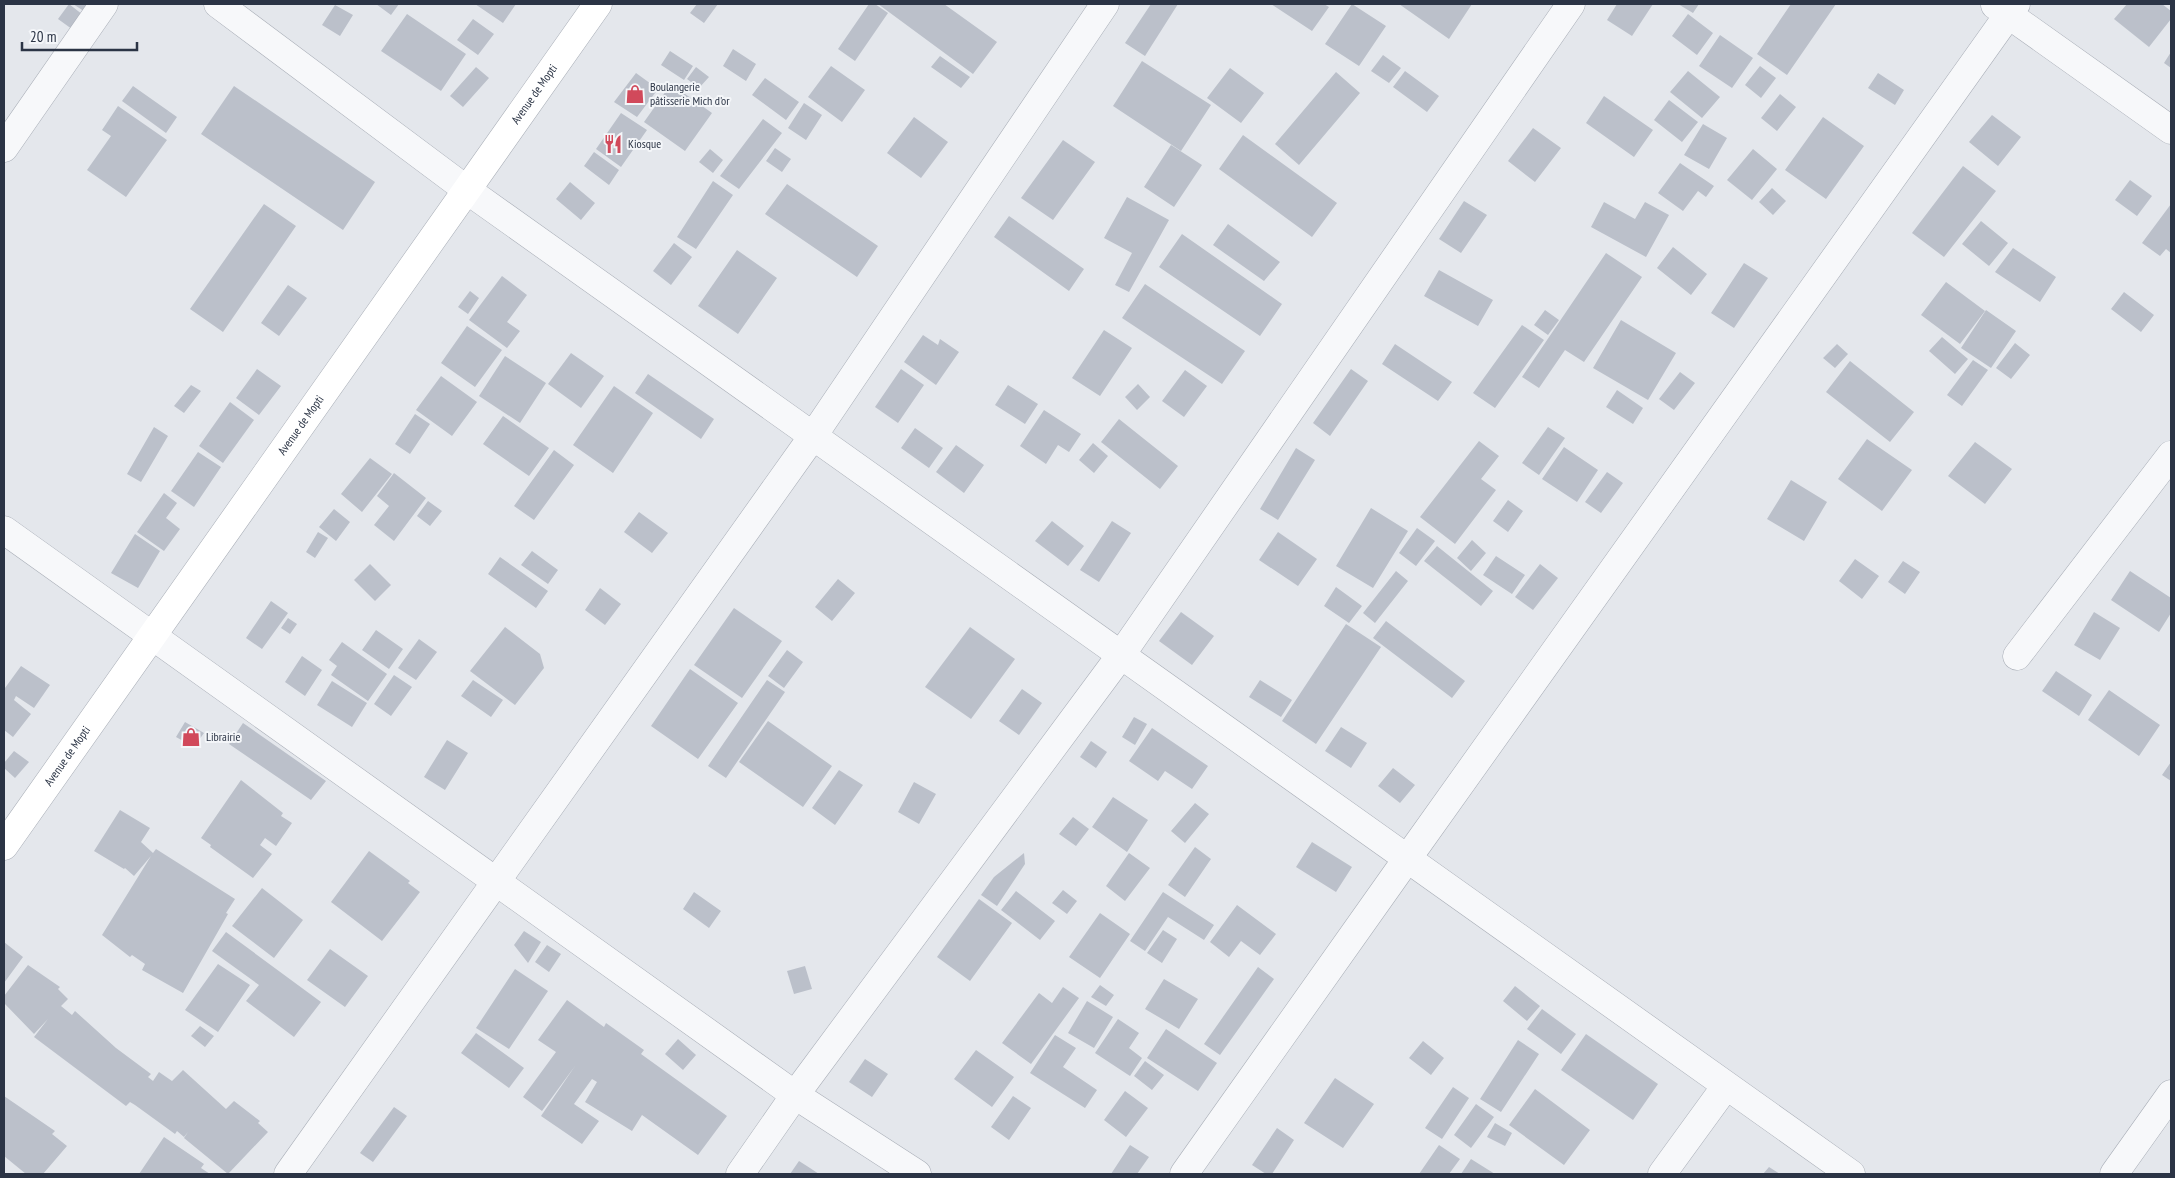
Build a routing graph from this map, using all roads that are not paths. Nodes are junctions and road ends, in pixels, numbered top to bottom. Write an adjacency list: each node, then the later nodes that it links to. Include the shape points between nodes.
1 (104, 4): 8 (street)
2 (218, 4): 9 (street)
3 (598, 4): 9 (street, Avenue de Mopti)
4 (1105, 4): 10 (street)
5 (1571, 4): 14 (street)
6 (2006, 7): 7 (street); 17 (street)
7 (2171, 130)
8 (4, 148)
9 (467, 190): 10 (street); 13 (street, Avenue de Mopti)
10 (813, 436): 14 (street); 18 (street)
11 (2171, 455): 15 (street)
12 (4, 530): 13 (street)
13 (152, 636): 16 (street, Avenue de Mopti); 18 (street)
14 (1121, 655): 17 (street); 21 (street)
15 (2017, 656)
16 (4, 846)
17 (1406, 858): 19 (street); 25 (street)
18 (495, 881): 21 (street); 22 (street)
19 (1726, 1086): 26 (street); 27 (street)
20 (2171, 1094): 28 (street)
21 (795, 1095): 23 (street); 24 (street)
22 (288, 1174)
23 (740, 1174)
24 (917, 1174)
25 (1184, 1174)
26 (1662, 1174)
27 (1851, 1174)
28 (2114, 1174)

